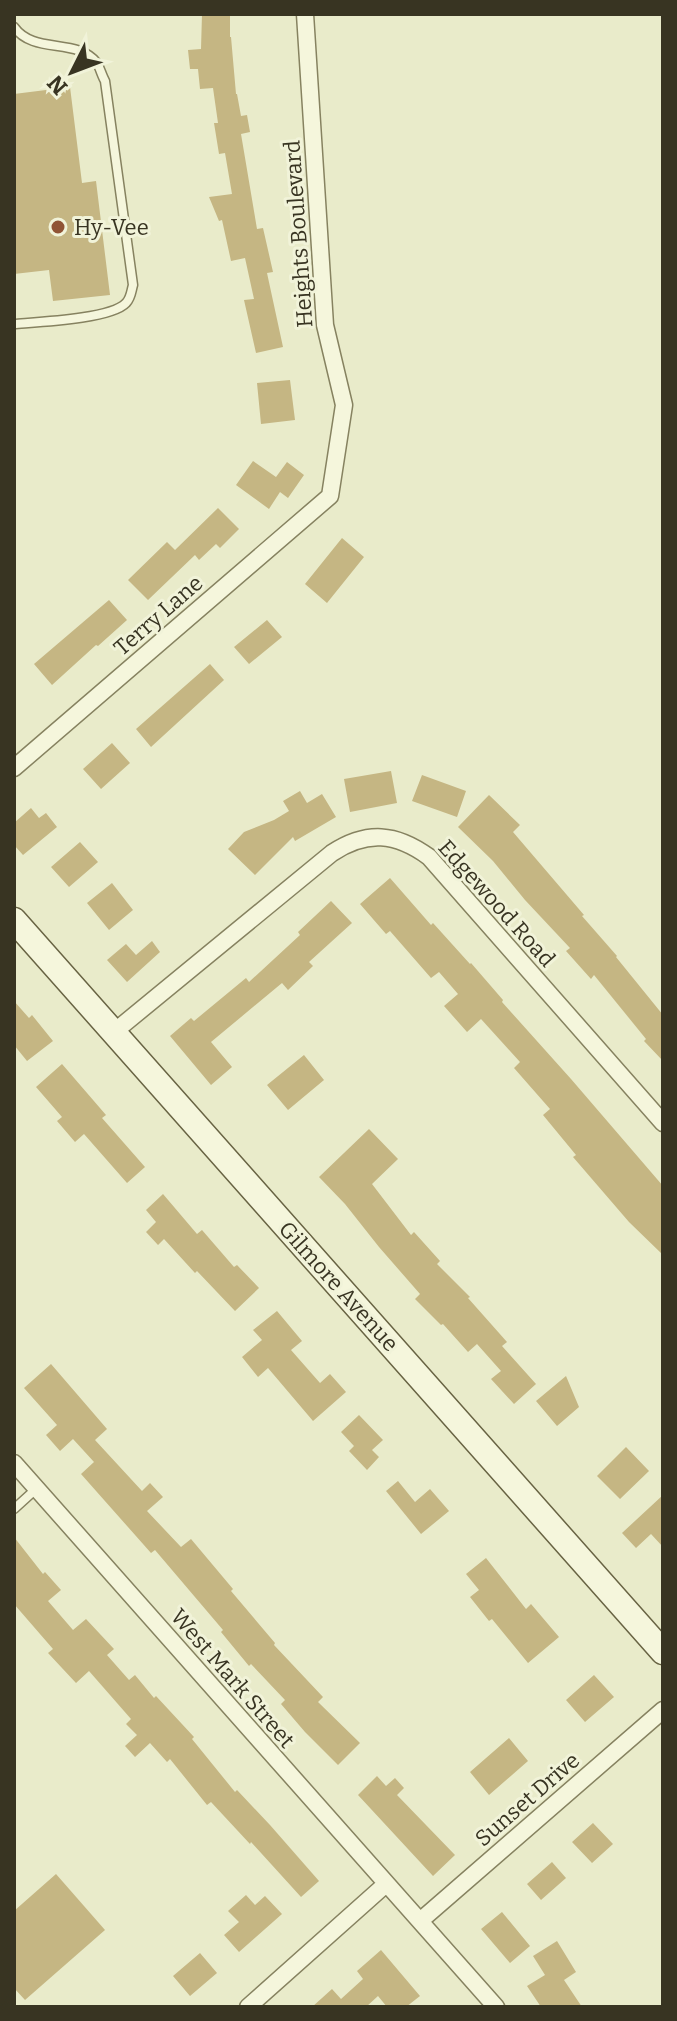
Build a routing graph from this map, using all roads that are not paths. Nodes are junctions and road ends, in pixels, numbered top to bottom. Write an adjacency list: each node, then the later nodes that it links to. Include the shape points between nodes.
1 (305, 14): 4 (street, Heights Boulevard, via 325,325 344,405)
2 (14, 27): 3 (lane, via 35,43 77,49 96,62 105,81 133,285 129,300 118,309)
3 (14, 324)
4 (330, 496): 5 (street, Terry Lane)
5 (14, 768)
6 (14, 920): 7 (street, Gilmore Avenue)
7 (114, 1032): 8 (street, Edgewood Road, via 332,853 364,838 388,838 411,844 429,857); 12 (street, Gilmore Avenue)
8 (663, 1123)
9 (14, 1463): 10 (street, West Mark Street)
10 (36, 1489): 11 (lane); 14 (street, West Mark Street)
11 (14, 1509)
12 (663, 1652)
13 (663, 1710): 15 (street, Sunset Drive)
14 (386, 1884): 15 (street, West Mark Street); 16 (street)
15 (420, 1921): 17 (street, West Mark Street)
16 (248, 2007)
17 (496, 2007)

